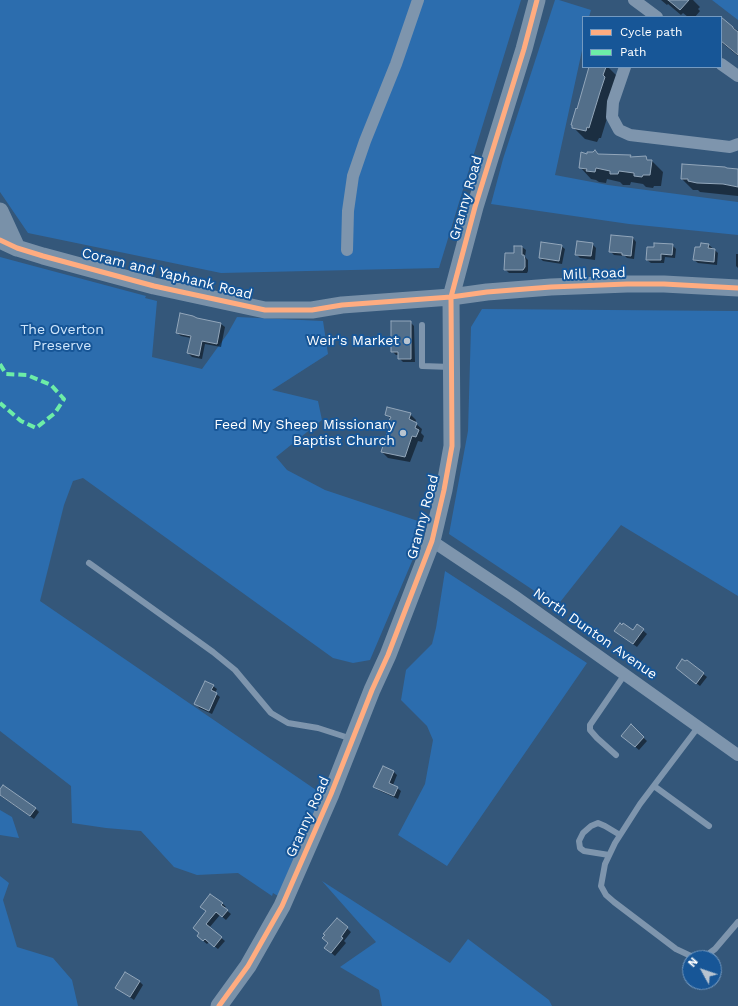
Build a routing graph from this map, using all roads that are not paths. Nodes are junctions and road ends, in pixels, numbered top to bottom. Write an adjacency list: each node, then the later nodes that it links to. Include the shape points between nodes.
1 (418, 0): 12 (street, via 353,176 348,211)
2 (537, 0): 14 (street, Granny Road)
3 (634, 0): 4 (street)
4 (656, 16)
5 (722, 65): 7 (street)
6 (625, 68): 8 (street, via 613,102 612,118 619,130 630,135 730,147)
7 (738, 76)
8 (738, 144)
9 (0, 211): 11 (street)
10 (0, 240): 11 (street, Coram and Yaphank Road)
11 (17, 248): 14 (street, Coram and Yaphank Road, via 160,287 265,310 312,310 342,305)
12 (347, 250)
13 (738, 288): 14 (street, Mill Road, via 627,284 487,292)
14 (451, 297): 16 (street, Granny Road)
15 (422, 325): 16 (lane, via 422,366)
16 (451, 367): 17 (street, Granny Road, via 452,446)
17 (432, 541): 19 (street, North Dunton Avenue); 21 (street, Granny Road)
18 (89, 563): 21 (lane, via 214,652 235,670 271,713 288,723 318,728)
19 (625, 674): 20 (street, North Dunton Avenue); 23 (lane, via 590,726 596,738)
20 (699, 726): 22 (street, North Dunton Avenue); 24 (lane)
21 (353, 740): 29 (street, Granny Road, via 282,906 248,966)
22 (738, 754)
23 (616, 755)
24 (654, 786): 25 (lane); 26 (lane)
25 (709, 826)
26 (620, 835): 27 (lane); 27 (lane, via 598,823 583,833 579,841 580,848)
27 (609, 855): 28 (lane, via 601,886 606,895 676,949 693,957 707,956)
28 (738, 922)
29 (219, 1006)

